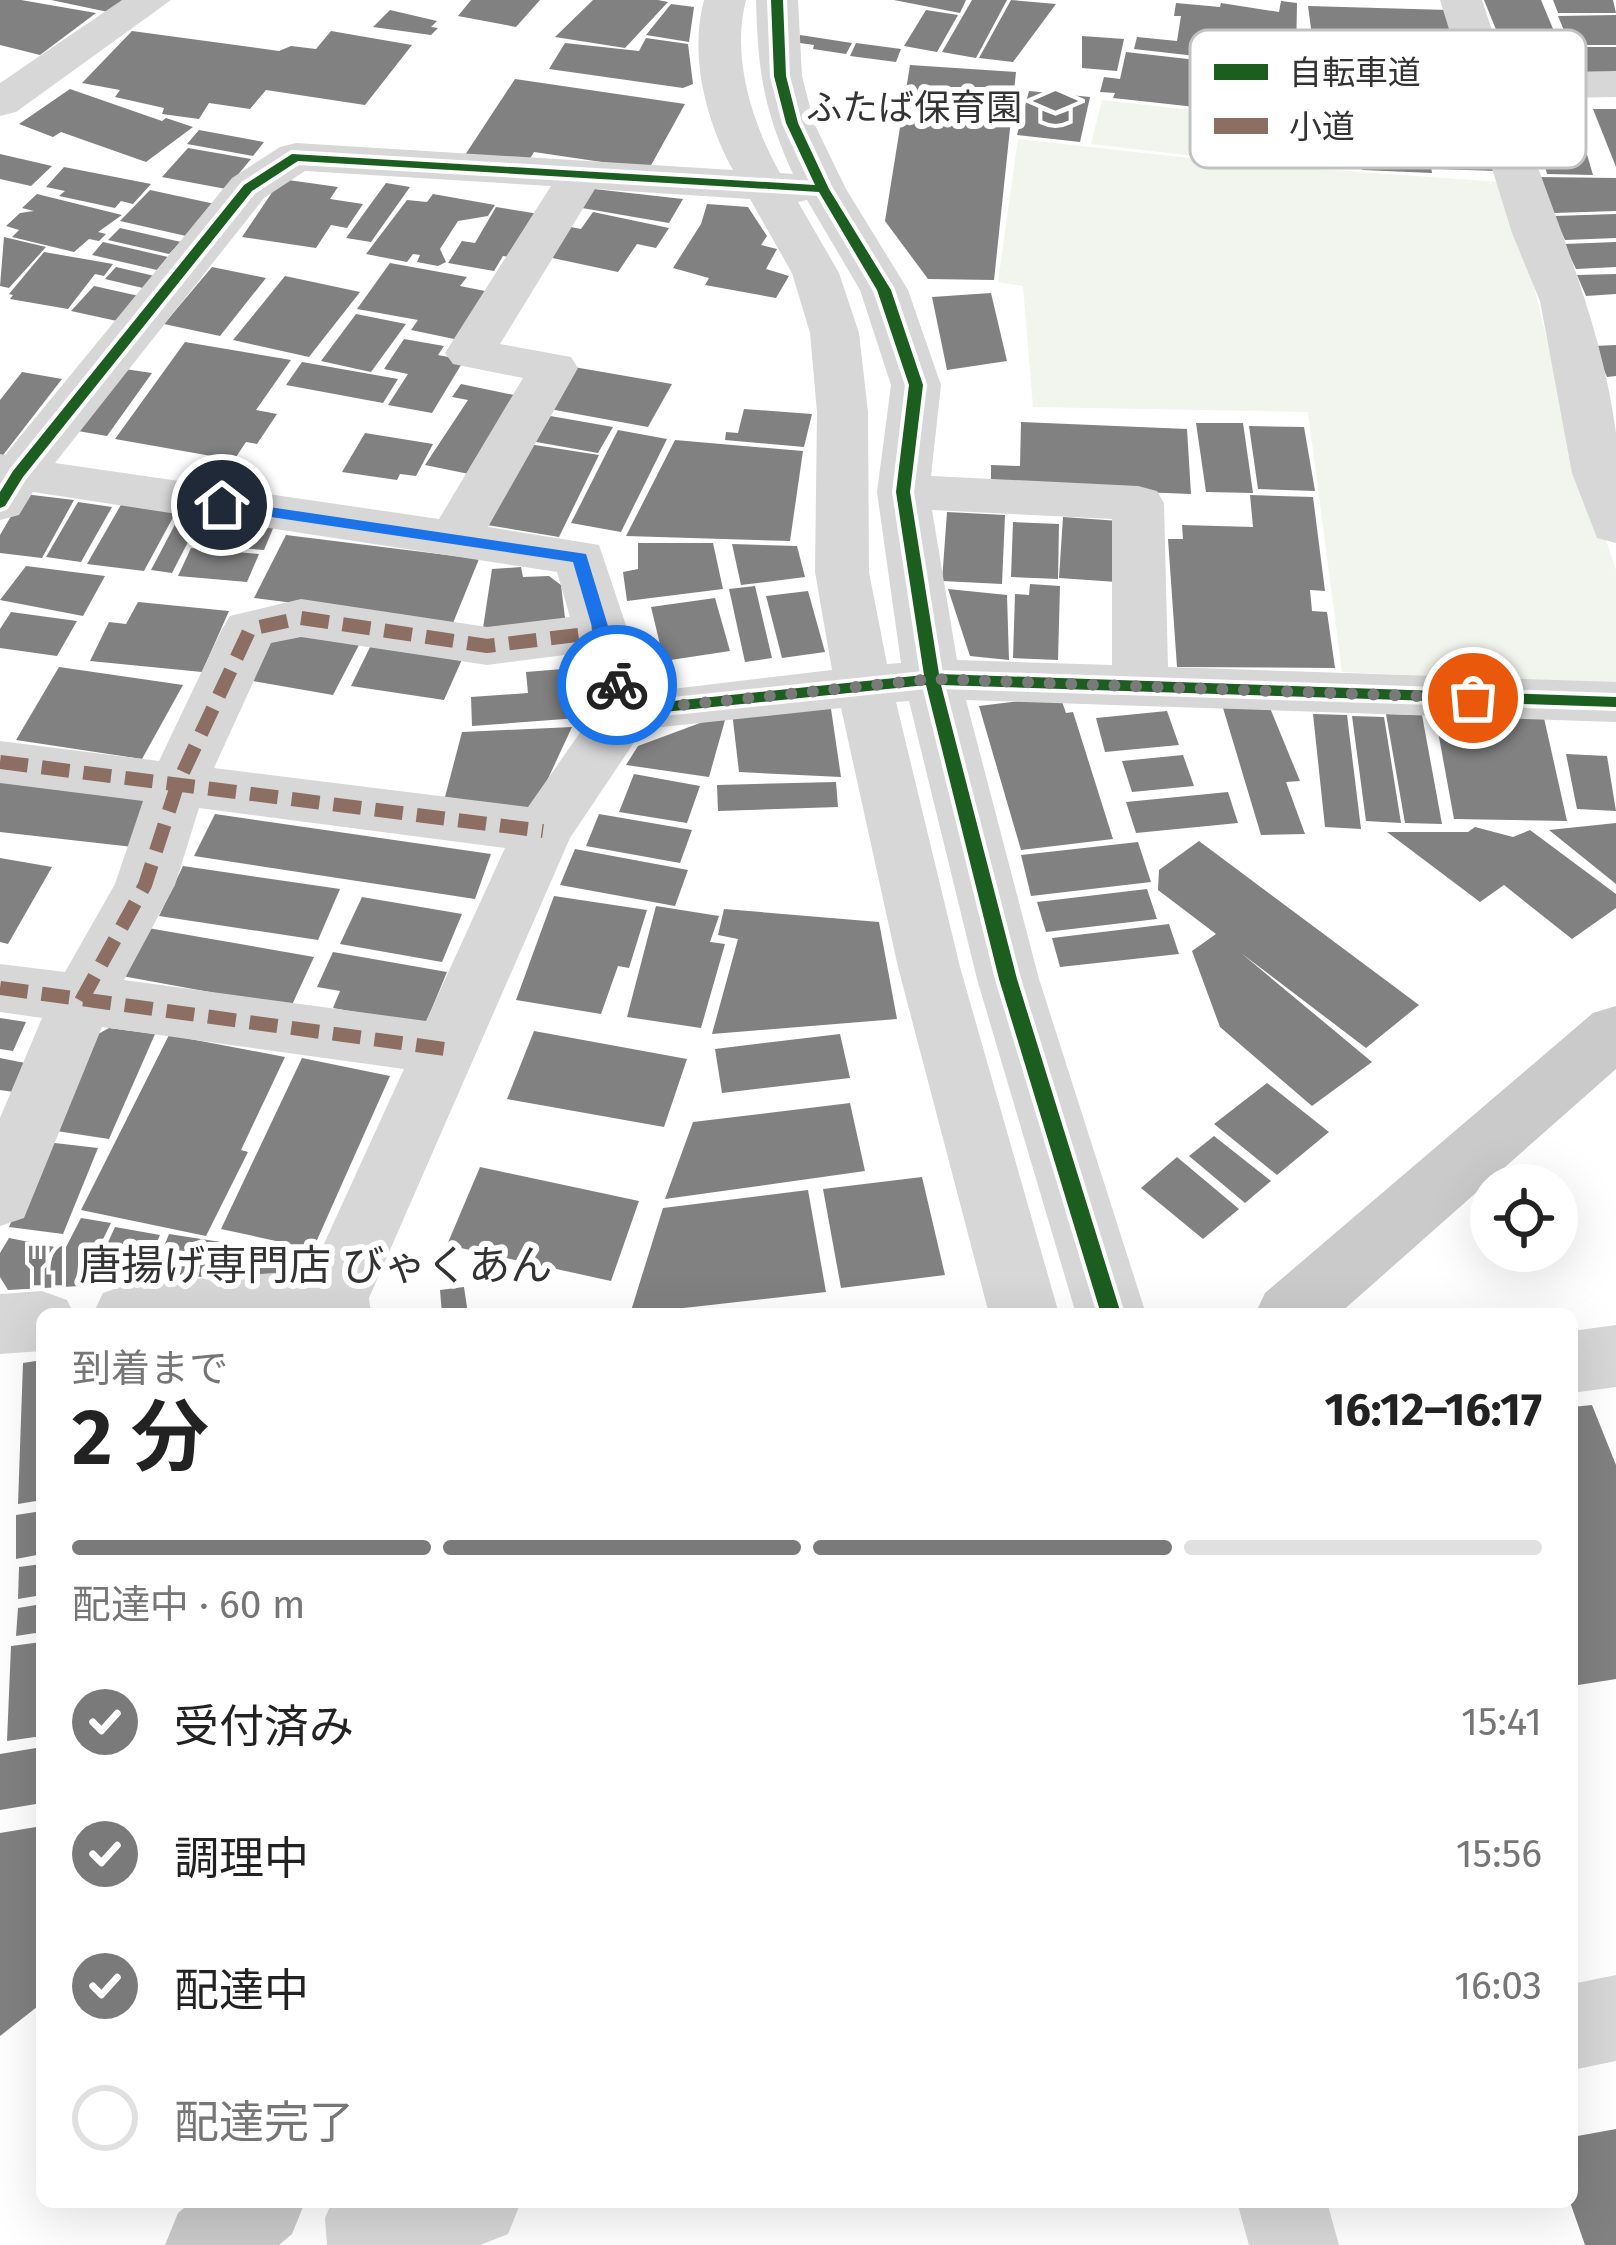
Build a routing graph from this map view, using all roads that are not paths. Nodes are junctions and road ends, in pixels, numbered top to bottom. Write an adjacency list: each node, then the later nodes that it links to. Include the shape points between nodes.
1 (150, 0): 6 (street)
2 (1460, 0): 4 (street)
3 (734, 1): 12 (street, via 717,24 734,130); 13 (street, via 780,76)
4 (1470, 30)
5 (0, 59): 6 (street)
6 (46, 70): 9 (street)
7 (1586, 84): 8 (street)
8 (1616, 84)
9 (0, 103)
10 (1515, 168): 16 (street, via 1564,301)
11 (581, 175): 12 (street); 14 (street, via 296,157 248,188); 17 (street, via 470,353 553,368)
12 (765, 188): 13 (street); 20 (street, via 824,292 839,350 838,559)
13 (823, 189): 15 (street, via 884,290 916,385)
14 (6, 482): 17 (street)
15 (904, 492): 19 (street); 21 (street, via 1138,503)
16 (1616, 526)
17 (454, 539): 18 (street, via 580,558)
18 (602, 632): 23 (street); 25 (street, via 488,646 301,618 250,628)
19 (932, 679): 20 (street); 21 (street); 35 (street, via 1008,979)
20 (867, 688): 23 (street); 34 (street, via 929,967)
21 (1140, 689): 22 (street)
22 (1616, 702)
23 (625, 711): 26 (street)
24 (0, 762): 25 (street)
25 (178, 783): 26 (street); 28 (street, via 145,885)
26 (543, 831): 30 (street)
27 (0, 988): 28 (street)
28 (81, 1000): 30 (street); 31 (street)
29 (1616, 1031): 36 (main road)
30 (445, 1049): 32 (street)
31 (0, 1198)
32 (335, 1306): 33 (street)
33 (283, 1308)
34 (1022, 1308)
35 (1109, 1308)
36 (1297, 1308)
37 (36, 1321): 38 (street)
38 (0, 1324)
39 (1616, 1356): 40 (street)
40 (1578, 1361)
41 (1616, 2018): 42 (street)
42 (1578, 2025)
43 (253, 2208): 46 (main road)
44 (436, 2208): 47 (street, via 370,2218)
45 (1284, 2208): 48 (street)
46 (210, 2245)
47 (372, 2245)
48 (1294, 2245)

